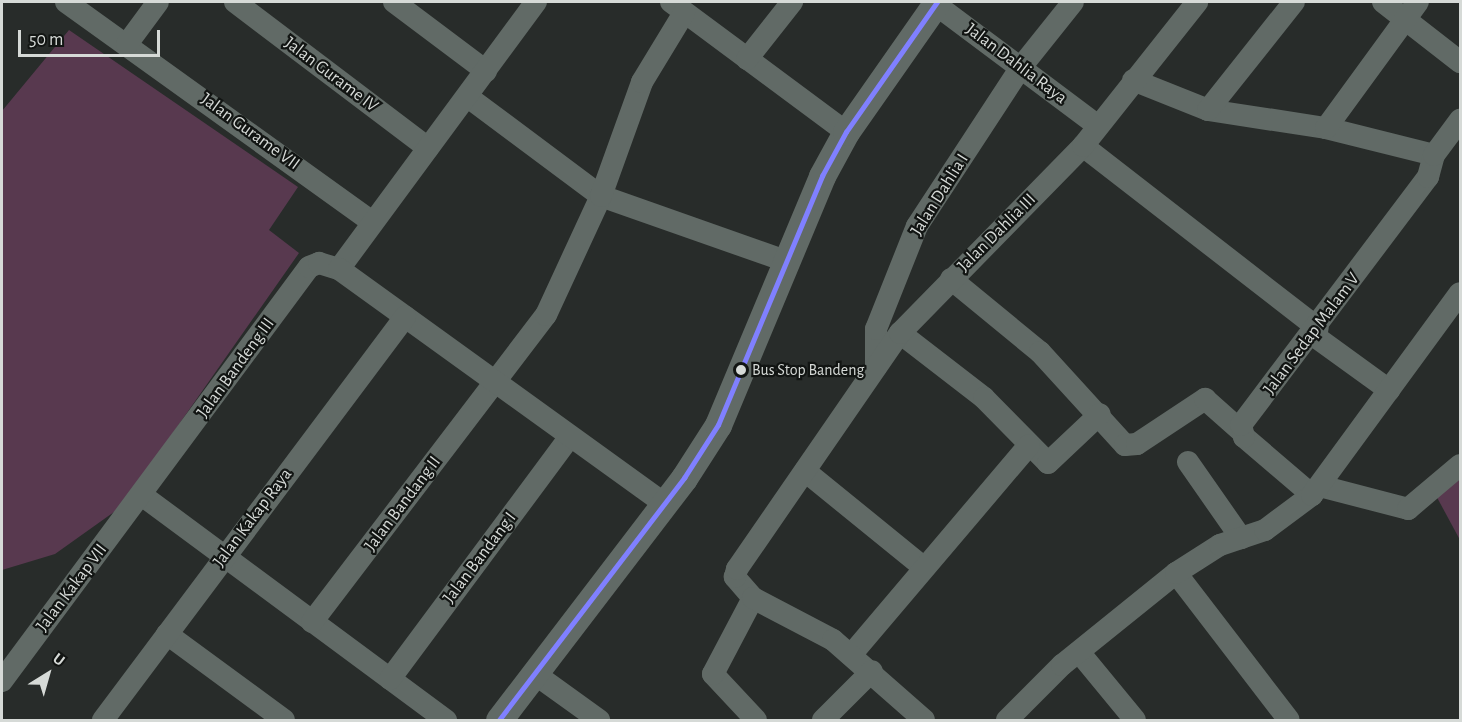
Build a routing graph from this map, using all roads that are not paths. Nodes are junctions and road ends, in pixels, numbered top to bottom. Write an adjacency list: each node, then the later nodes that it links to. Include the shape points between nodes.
1 (66, 2): 14 (street, Jalan Gurame VII)
2 (158, 2): 14 (street)
3 (235, 2): 27 (street, Jalan Gurame IV)
4 (394, 2): 18 (street)
5 (537, 2): 18 (street)
6 (792, 2): 15 (street)
7 (1073, 2): 17 (street, Jalan Dahlia I)
8 (1197, 2): 19 (street, Jalan Dahlia III)
9 (1294, 2): 21 (street)
10 (1383, 2): 13 (street)
11 (936, 3): 17 (street, Jalan Dahlia Raya); 25 (street)
12 (675, 4): 15 (street); 29 (street, Jalan Bandang II)
13 (1412, 10): 16 (street); 24 (street)
14 (127, 44): 30 (street, Jalan Gurame VII)
15 (747, 59): 25 (street)
16 (1461, 62)
17 (1021, 68): 23 (street, Jalan Dahlia Raya); 38 (street, Jalan Dahlia I, via 917,226 876,329)
18 (486, 71): 20 (street)
19 (1133, 80): 21 (street); 23 (street, Jalan Dahlia III)
20 (468, 97): 27 (street); 29 (street)
21 (1208, 110): 24 (street)
22 (1461, 120): 28 (street, Jalan Sedap Malam V)
23 (1097, 125): 26 (street, Jalan Dahlia III)
24 (1326, 128): 28 (street)
25 (846, 132): 31 (street)
26 (1083, 146): 33 (street, Jalan Dahlia III); 36 (street)
27 (428, 148): 30 (street)
28 (1434, 155): 36 (street, Jalan Sedap Malam V, via 1428,177)
29 (601, 196): 31 (street); 39 (street, Jalan Bandang II, via 546,315)
30 (372, 222): 32 (street)
31 (783, 260): 51 (street, via 731,399)
32 (339, 269): 35 (street); 50 (street, Jalan Bandeng III, via 319,263 309,267)
33 (951, 279): 37 (street, Jalan Dahlia III); 41 (street, via 1040,352)
34 (1461, 293): 40 (street)
35 (405, 317): 39 (street); 53 (street, Jalan Kakap Raya)
36 (1316, 331): 40 (street); 42 (street, Jalan Sedap Malam V)
37 (900, 333): 38 (street, Jalan Dahlia III); 44 (street, via 984,398)
38 (876, 367): 48 (street, Jalan Dahlia III)
39 (493, 385): 43 (street); 57 (street, Jalan Bandang II)
40 (1389, 390): 49 (street)
41 (1100, 414): 42 (street, via 1130,446 1205,399); 44 (street, via 1048,463)
42 (1241, 431): 49 (street)
43 (570, 437): 51 (street); 63 (street, Jalan Bandang I)
44 (1029, 445): 54 (street)
45 (1461, 454): 47 (street)
46 (1188, 462): 52 (street)
47 (1453, 469): 49 (street, via 1408,509)
48 (805, 471): 54 (street); 56 (street, Jalan Dahlia III, via 736,569 735,577)
49 (1316, 490): 52 (street, via 1265,530)
50 (143, 496): 53 (street); 64 (street, Jalan Kakap VII)
51 (665, 504): 62 (street)
52 (1241, 538): 55 (street)
53 (224, 556): 57 (street); 58 (street, Jalan Kakap Raya)
54 (922, 566): 60 (street)
55 (1176, 573): 59 (street); 75 (street)
56 (753, 598): 60 (street, via 803,620); 70 (street, via 713,674)
57 (312, 622): 63 (street)
58 (166, 634): 65 (street, Jalan Kakap Raya); 66 (street)
59 (1079, 652): 73 (street); 74 (street)
60 (851, 655): 61 (street)
61 (873, 671): 71 (street); 72 (street)
62 (535, 674): 68 (street); 69 (street)
63 (390, 679): 67 (street)
64 (2, 681)
65 (109, 718)
66 (284, 720)
67 (446, 720)
68 (499, 720)
69 (599, 720)
70 (756, 720)
71 (823, 720)
72 (924, 720)
73 (1007, 720)
74 (1135, 720)
75 (1289, 720)

